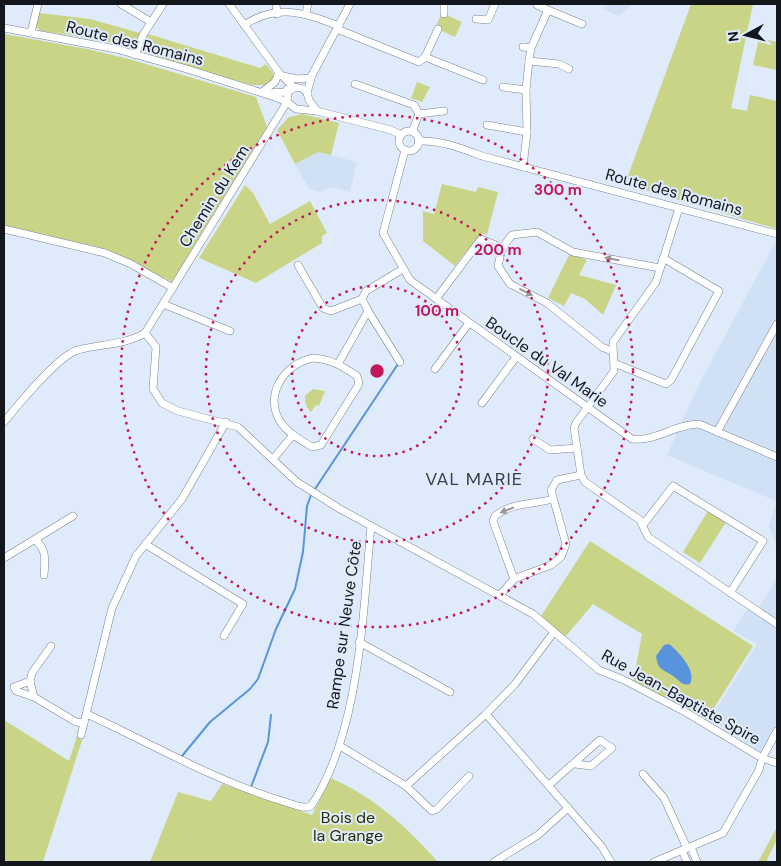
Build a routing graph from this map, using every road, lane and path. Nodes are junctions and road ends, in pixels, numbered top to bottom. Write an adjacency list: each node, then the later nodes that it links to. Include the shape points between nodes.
1 (38, 4): 22 (street)
2 (121, 4): 16 (street)
3 (163, 4): 16 (street)
4 (229, 4): 18 (street)
5 (276, 4): 13 (street)
6 (308, 4): 12 (street)
7 (350, 4): 19 (street)
8 (444, 4): 14 (street)
9 (495, 4): 15 (street, via 488,20)
10 (537, 5): 11 (street)
11 (548, 10): 17 (street); 24 (street)
12 (306, 13): 13 (street); 19 (street)
13 (277, 14): 18 (street, via 260,16)
14 (444, 14)
15 (476, 19)
16 (151, 22): 25 (street)
17 (582, 24)
18 (244, 25): 29 (street)
19 (338, 27): 26 (street, via 419,62); 30 (street)
20 (4, 28): 22 (street, Route des Romains)
21 (438, 29): 26 (street)
22 (30, 32): 25 (street, Route des Romains)
23 (523, 47): 24 (street)
24 (532, 48): 27 (street)
25 (135, 55): 36 (street, Route des Romains)
26 (425, 57): 31 (street)
27 (529, 61): 28 (street, via 559,64); 35 (street)
28 (569, 69)
29 (281, 74): 30 (street, via 297,79); 34 (street); 36 (street)
30 (310, 77): 34 (street); 37 (street)
31 (483, 80)
32 (355, 84): 42 (street, via 414,106)
33 (503, 87): 35 (street)
34 (293, 89): 36 (street, Route des Romains); 37 (street); 38 (street)
35 (526, 90): 46 (street)
36 (260, 92): 38 (street, Route des Romains)
37 (308, 96): 39 (street); 41 (street)
38 (287, 102): 39 (street, Route des Romains, via 291,107); 43 (street, Chemin du Kem)
39 (300, 109): 41 (street, Route des Romains); 43 (street)
40 (444, 110): 42 (street)
41 (317, 111): 47 (street, Route des Romains)
42 (419, 114): 45 (street)
43 (278, 118): 59 (street, Chemin du Kem)
44 (487, 125): 46 (street)
45 (412, 132): 47 (street); 48 (street)
46 (527, 132): 50 (street)
47 (401, 135): 49 (street, via 399,144)
48 (418, 140): 49 (street, via 414,149); 50 (street, Route des Romains)
49 (405, 150): 58 (street, Boucle du Val Marie, via 383,233)
50 (523, 166): 51 (street, Route des Romains)
51 (679, 208): 53 (street, Route des Romains); 55 (street)
52 (4, 229): 59 (street, via 105,253)
53 (777, 234)
54 (502, 248): 57 (street, one-way to 54, via 573,252 537,232 512,235); 61 (street, via 481,240); 68 (street, one-way to 68, via 498,266 510,284 548,303 602,347)
55 (663, 258): 57 (street); 71 (street, via 719,291 666,384)
56 (298, 265): 60 (street, via 323,308 331,310)
57 (660, 268): 68 (street, via 656,282 617,334)
58 (403, 269): 60 (street, via 366,291); 61 (street, Boucle du Val Marie, via 410,280)
59 (173, 288): 62 (street, Chemin du Kem)
60 (362, 299): 63 (street)
61 (436, 299): 64 (street, Boucle du Val Marie)
62 (163, 304): 66 (street); 67 (street, Chemin du Kem)
63 (368, 310): 70 (street); 72 (street)
64 (469, 323): 69 (street, Boucle du Val Marie); 73 (street)
65 (777, 324): 78 (street)
66 (230, 331)
67 (145, 333): 76 (street, via 127,341 72,352 57,362); 77 (street, Rue Jean-Baptiste Spire, via 156,347 153,389 162,403 178,411)
68 (612, 351): 71 (street)
69 (516, 357): 74 (street); 75 (street, Boucle du Val Marie)
70 (400, 362)
71 (614, 363): 75 (street, via 614,371)
72 (338, 364): 79 (street, via 324,359 304,360 292,366 278,383 276,412); 79 (street, via 357,376 359,384 340,416 321,445 312,447)
73 (435, 370)
74 (482, 403)
75 (588, 407): 78 (street, Boucle du Val Marie, via 632,439 646,441 688,424 699,424); 81 (street, via 576,423)
76 (4, 422)
77 (226, 422): 83 (street, Rue Jean-Baptiste Spire, via 250,436); 90 (street, via 182,499)
78 (717, 432): 82 (street, Boucle du Val Marie)
79 (293, 435): 83 (street)
80 (533, 439): 81 (street, via 550,450)
81 (577, 448): 84 (street)
82 (777, 457)
83 (273, 459): 87 (street, Rue Jean-Baptiste Spire, via 297,482)
84 (581, 475): 85 (street, via 558,480 551,490); 88 (street, via 585,482)
85 (553, 499): 93 (street, via 566,544 561,557 551,565); 93 (street, one-way to 93, via 537,504 528,502 494,516)
86 (73, 516): 89 (street)
87 (371, 526): 95 (street, Rue Jean-Baptiste Spire); 99 (street, Rampe sur Neuve Côte)
88 (644, 526): 94 (street, via 648,537); 94 (street, via 672,486 763,541)
89 (35, 540): 91 (street); 92 (street, via 40,543 45,556)
90 (145, 544): 98 (street, via 243,604); 104 (street, via 112,608)
91 (4, 558)
92 (44, 575)
93 (514, 578): 95 (street)
94 (730, 593): 96 (street)
95 (500, 595): 97 (street, Rue Jean-Baptiste Spire)
96 (777, 624)
97 (554, 632): 105 (street, via 515,684); 110 (street, Rue Jean-Baptiste Spire, via 599,670 680,709)
98 (224, 636)
99 (359, 642): 102 (street); 109 (street, Rampe sur Neuve Côte)
100 (51, 646): 101 (street, via 34,669)
101 (30, 681): 103 (street); 103 (street, via 14,687 16,691)
102 (450, 692)
103 (34, 697): 106 (street, via 76,722)
104 (87, 714): 106 (street); 109 (street, Rampe sur Neuve Côte, via 189,765 253,792 307,808 322,788)
105 (486, 714): 115 (street); 116 (street)
106 (84, 723): 108 (street)
107 (777, 731): 110 (street)
108 (81, 736)
109 (340, 746): 115 (street)
110 (762, 758): 111 (street, Rue Jean-Baptiste Spire); 118 (street, via 759,770 723,833)
111 (777, 763)
112 (575, 764): 112 (street, via 591,766 612,748 600,740); 116 (street)
113 (643, 774): 118 (street, via 664,798)
114 (469, 776): 115 (street, via 432,811)
115 (406, 786)
116 (549, 786): 117 (street)
117 (568, 808): 119 (street, via 538,835); 120 (street)
118 (686, 848): 121 (street); 122 (street); 123 (street)
119 (494, 862)
120 (611, 862)
121 (654, 862)
122 (687, 862)
123 (697, 862)

